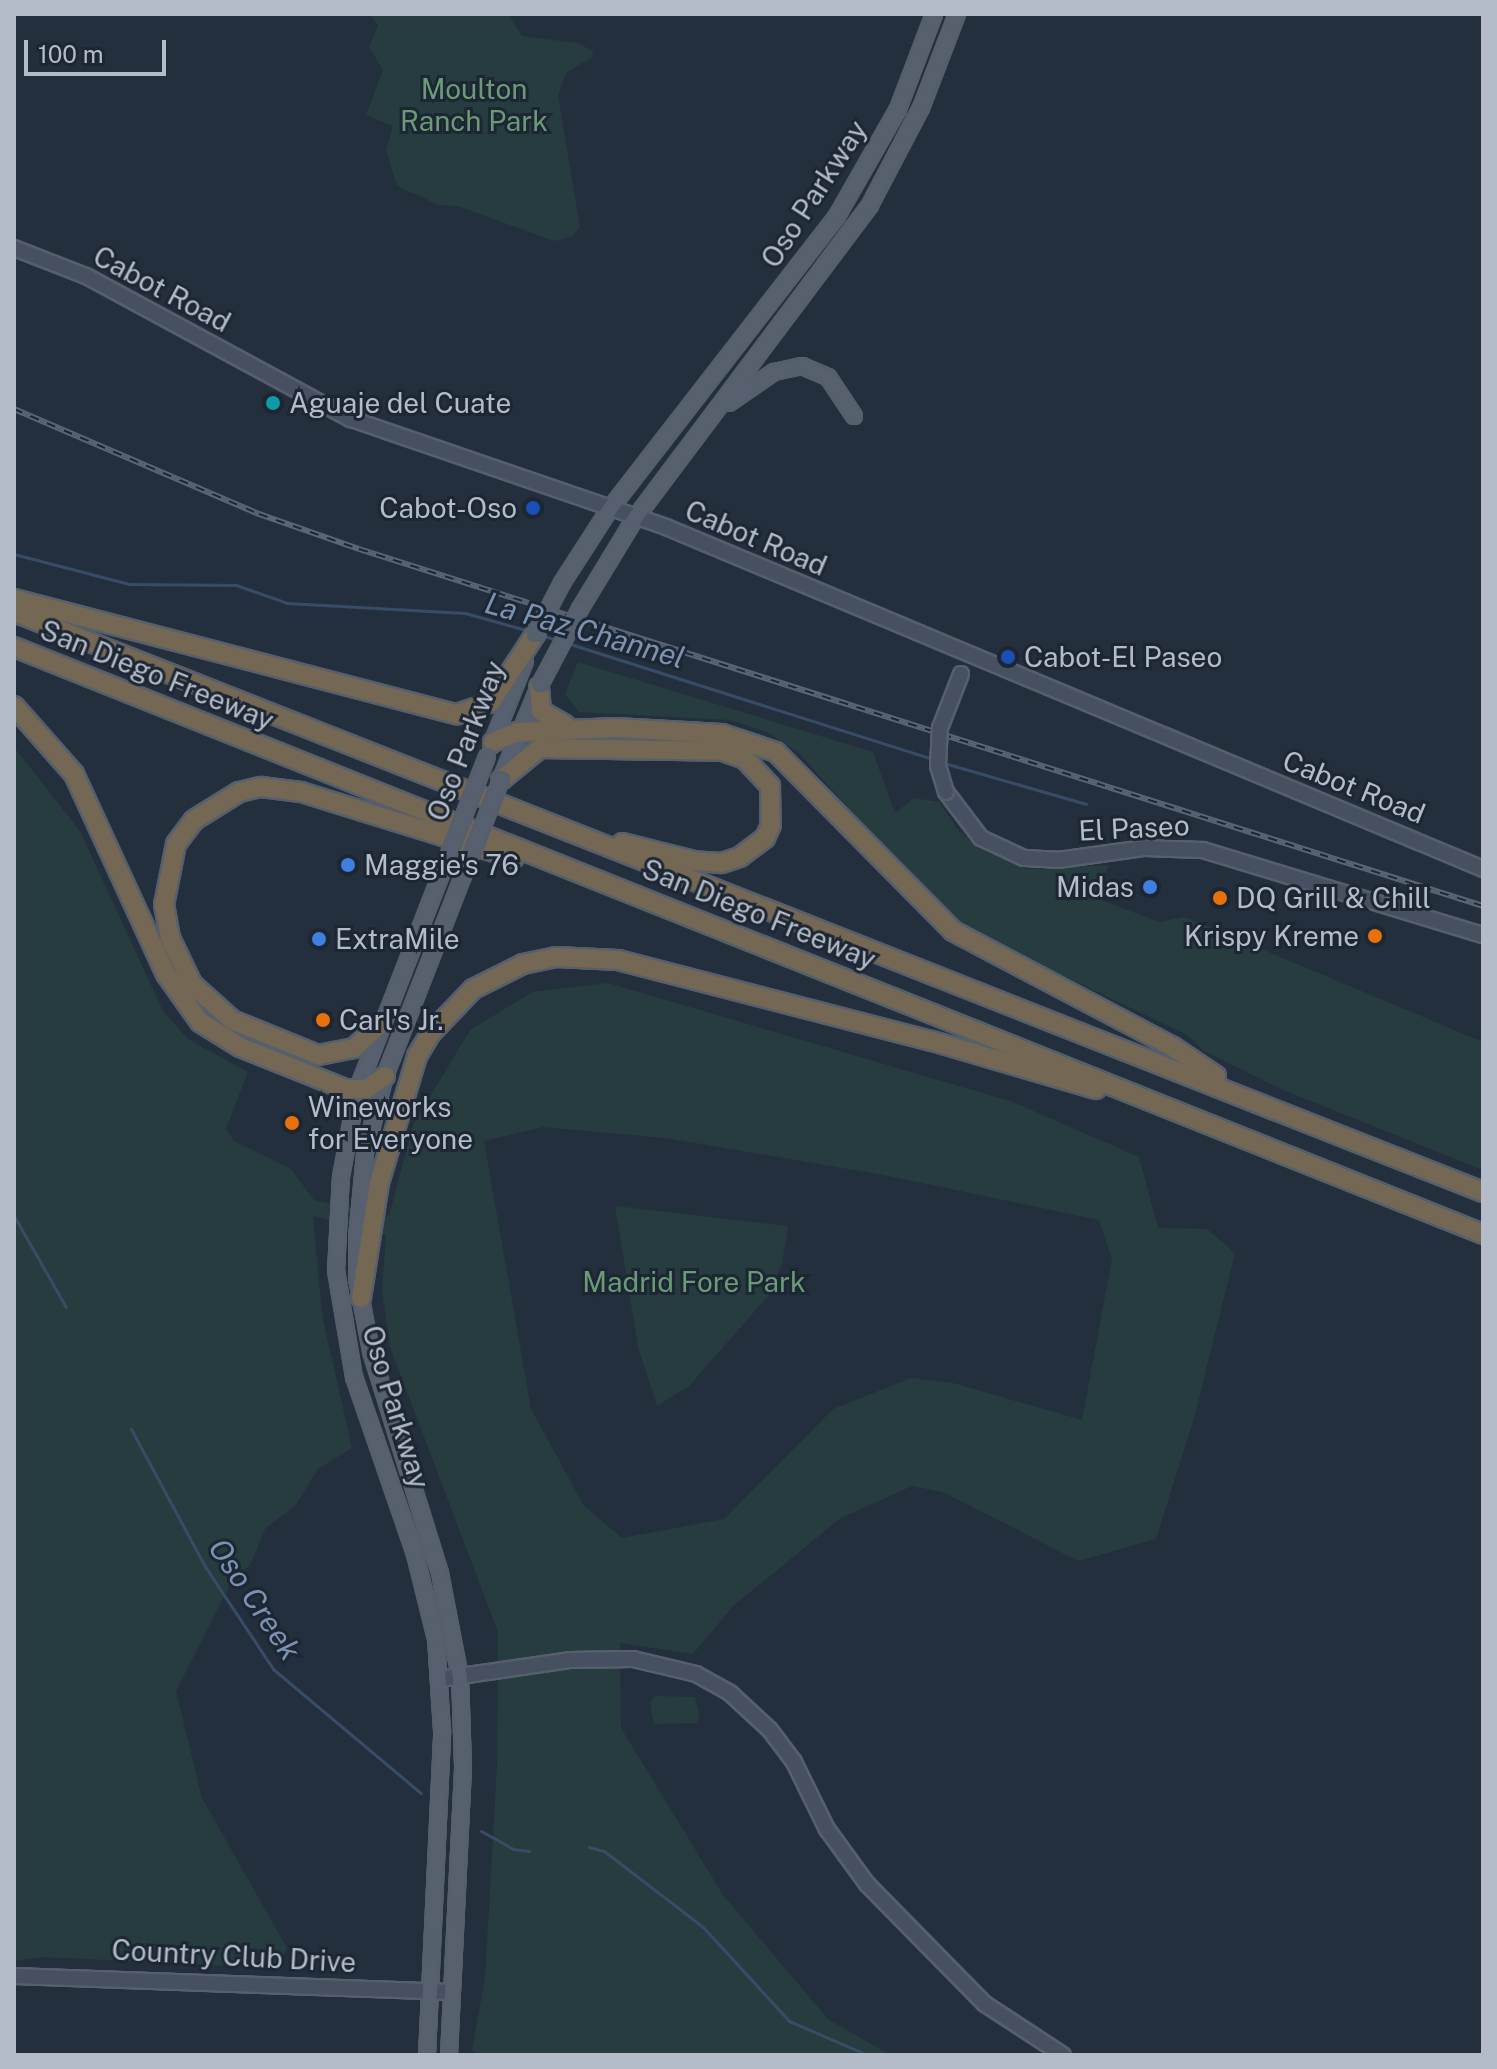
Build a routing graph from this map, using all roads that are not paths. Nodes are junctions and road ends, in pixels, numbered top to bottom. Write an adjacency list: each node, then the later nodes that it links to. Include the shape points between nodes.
1 (934, 14): 6 (main road, Oso Parkway, via 898,109 837,216)
2 (957, 14): 4 (main road, Oso Parkway, via 921,108 882,185 830,265)
3 (14, 248): 6 (street, Cabot Road, via 91,278 351,419)
4 (719, 410): 5 (main road, via 774,372 802,366 828,377); 7 (main road, Oso Parkway)
5 (854, 416)
6 (609, 510): 7 (street, Cabot Road); 10 (main road, Oso Parkway, bridge)
7 (636, 517): 12 (street, Cabot Road); 14 (main road, Oso Parkway, bridge, via 589,591)
8 (14, 599): 13 (highway, via 457,714 491,702)
9 (14, 612): 20 (highway, San Diego Freeway)
10 (536, 633): 13 (highway)
11 (14, 647): 22 (highway, San Diego Freeway)
12 (969, 656): 21 (street, Cabot Road); 23 (street, El Paseo, bridge, via 944,715 938,752 946,792 965,823 992,845 1035,860 1145,848 1234,856)
13 (516, 675): 18 (main road, Oso Parkway)
14 (540, 685): 16 (highway, via 545,717); 17 (main road, Oso Parkway)
15 (14, 706): 26 (highway, via 54,747 86,795 166,974 200,1022 240,1047)
16 (575, 728): 17 (highway); 27 (highway, via 722,734 776,752 953,931 1173,1047)
17 (518, 732): 18 (highway); 19 (main road, Oso Parkway)
18 (490, 749): 24 (main road, Oso Parkway, bridge)
19 (506, 771): 20 (highway, via 540,748 723,751 745,759 762,775 774,799 765,838 752,851 721,863); 25 (main road, Oso Parkway, bridge)
20 (545, 823): 27 (highway, San Diego Freeway, via 930,978)
21 (1483, 869)
22 (636, 895): 24 (highway, via 301,792 261,787 239,792 194,820 176,844 164,905 170,938 192,984 232,1020 318,1055 354,1048); 28 (highway, San Diego Freeway)
23 (1483, 935)
24 (381, 1023): 26 (main road, Oso Parkway)
25 (385, 1076): 26 (highway); 31 (main road, Oso Parkway)
26 (357, 1091): 29 (main road, Oso Parkway)
27 (1238, 1092): 30 (highway, San Diego Freeway)
28 (1166, 1107): 32 (highway, San Diego Freeway); 33 (highway, via 618,960 556,957 523,964 473,989 431,1033 417,1056 379,1183)
29 (340, 1191): 31 (main road); 35 (main road, Oso Parkway, via 336,1271 346,1339 366,1418 427,1598)
30 (1483, 1192)
31 (358, 1201): 33 (main road, Oso Parkway)
32 (1483, 1234)
33 (361, 1298): 34 (main road, Oso Parkway, via 386,1404 444,1588)
34 (460, 1677): 35 (street); 38 (main road, Oso Parkway, via 463,1766); 41 (street, via 570,1660 633,1659 696,1674 730,1693 770,1730 794,1762 827,1829 867,1884 985,2004)
35 (440, 1679): 37 (main road, Oso Parkway)
36 (14, 1976): 37 (street, Country Club Drive)
37 (429, 1992): 38 (street, Country Club Drive); 39 (main road, Oso Parkway)
38 (452, 1992): 40 (main road, Oso Parkway)
39 (427, 2055)
40 (449, 2055)
41 (1063, 2055)

